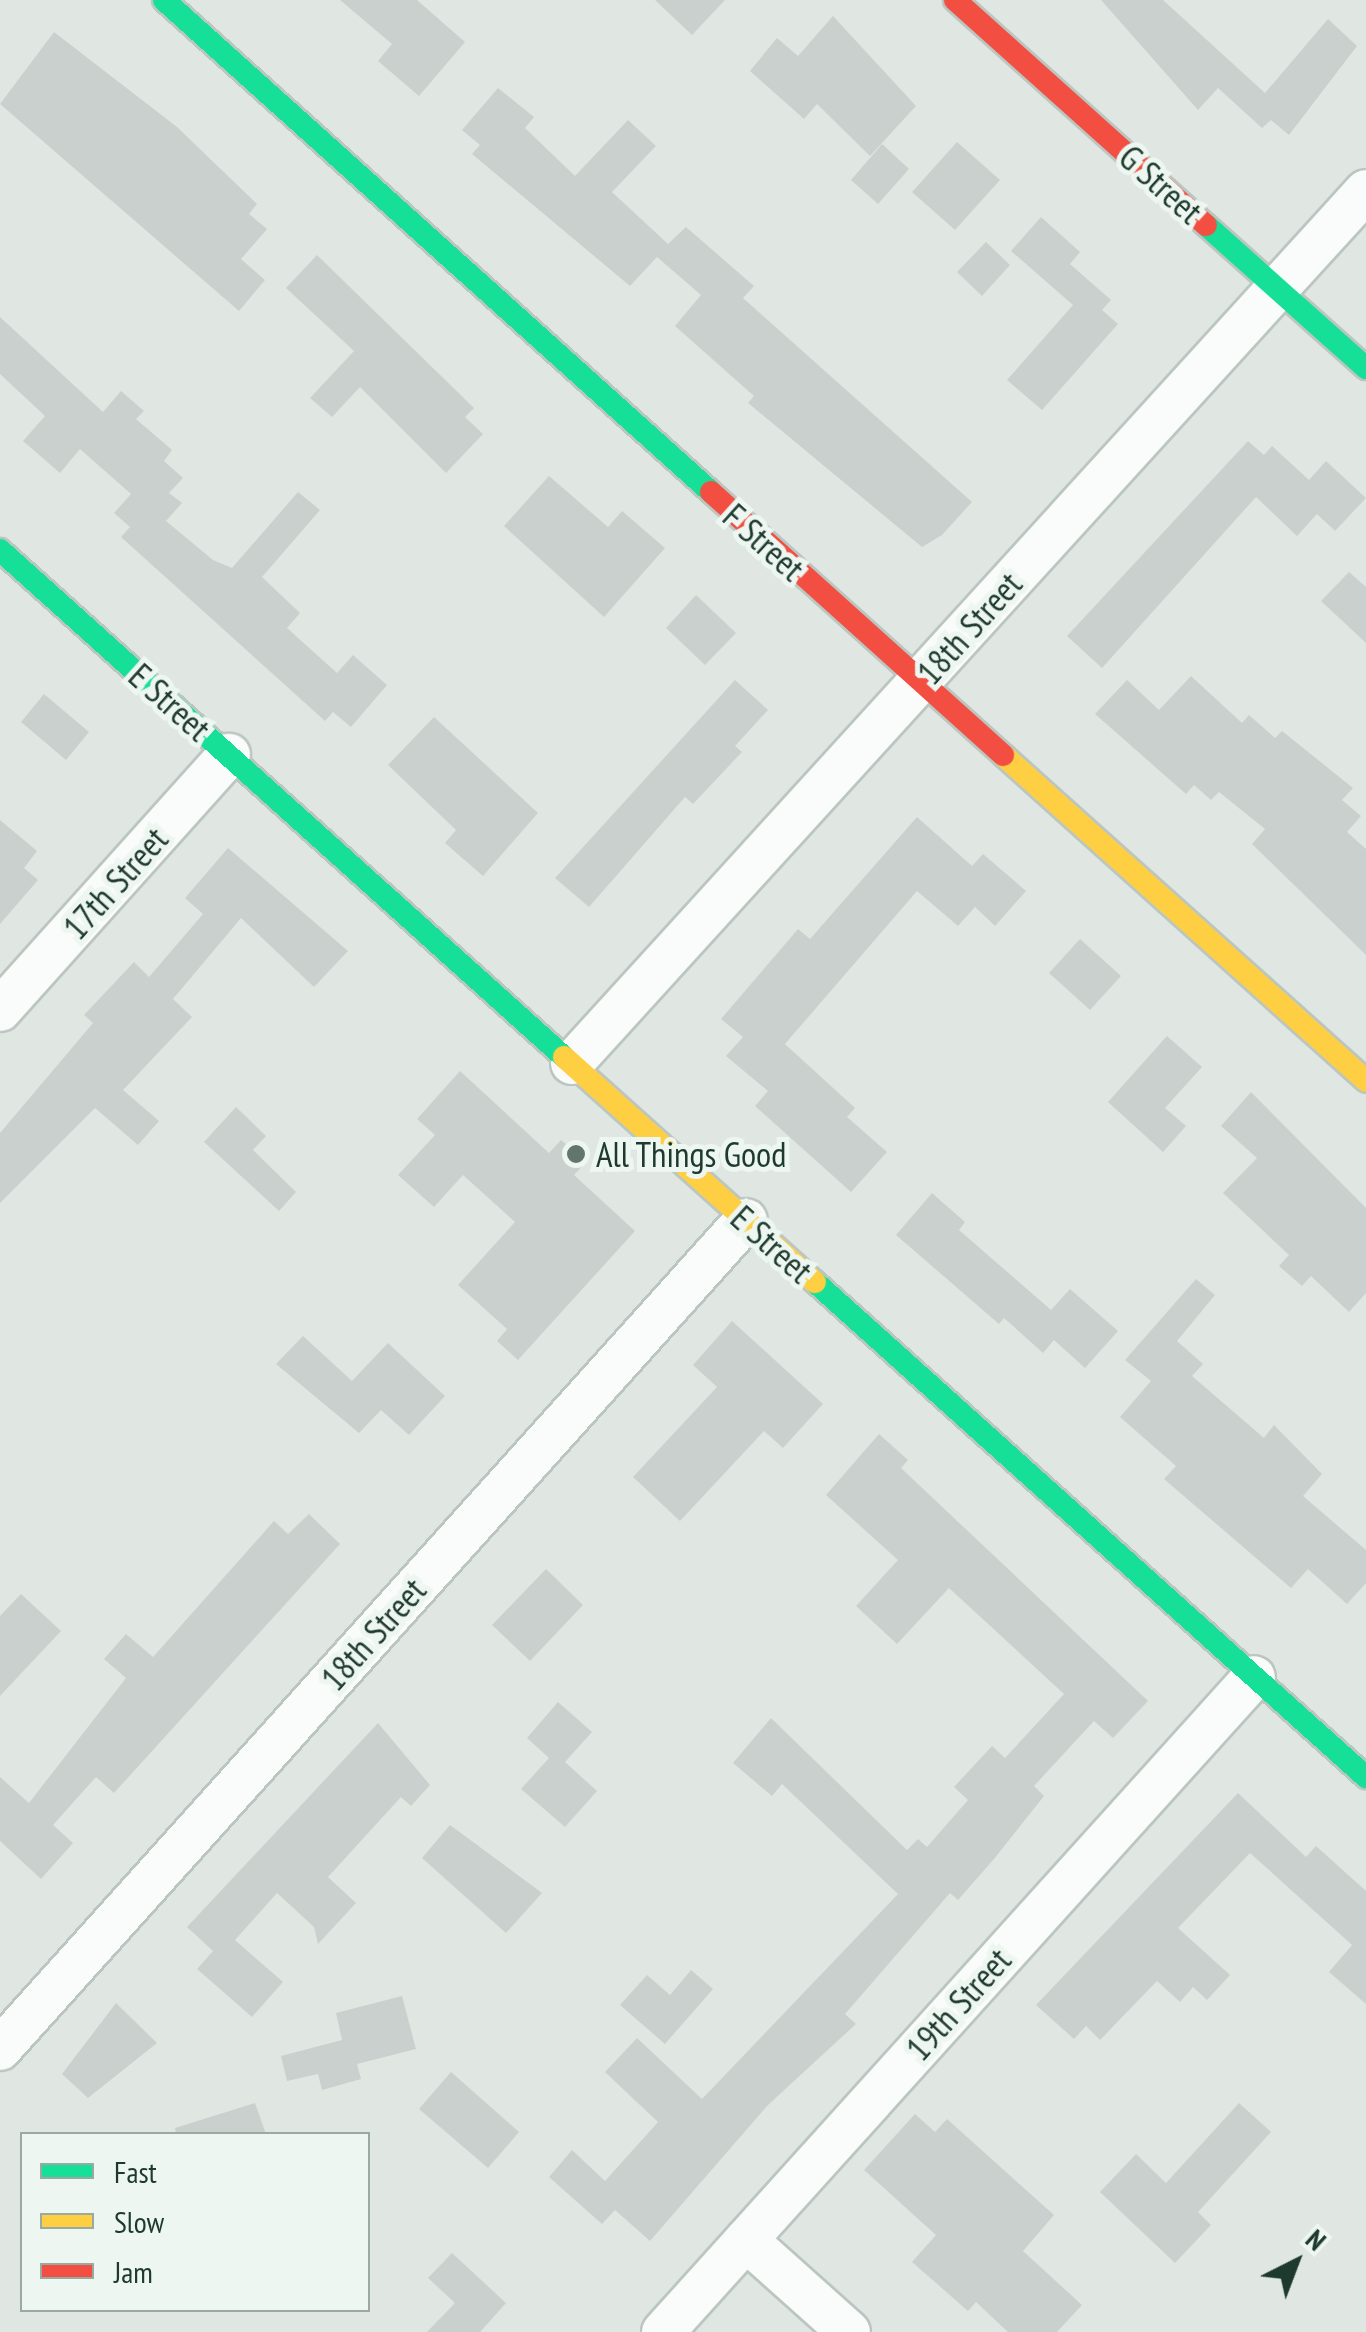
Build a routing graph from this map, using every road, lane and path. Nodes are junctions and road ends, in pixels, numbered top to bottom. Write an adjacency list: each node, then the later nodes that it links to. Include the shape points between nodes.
1 (164, 0): 7 (street, F Street)
2 (956, 0): 4 (street, G Street)
3 (1366, 191): 4 (street, 18th Street)
4 (1278, 289): 5 (street, G Street); 7 (street, 18th Street)
5 (1366, 368)
6 (0, 550): 8 (street, E Street)
7 (920, 682): 10 (street, 18th Street); 11 (street, F Street)
8 (229, 756): 9 (street, 17th Street); 10 (street, E Street)
9 (0, 1010)
10 (572, 1064): 12 (street, E Street)
11 (1366, 1081)
12 (746, 1220): 13 (street, E Street); 15 (street, 18th Street)
13 (1254, 1677): 14 (street, E Street); 16 (street, 19th Street)
14 (1360, 1761)
15 (0, 2048)
16 (746, 2240): 17 (street, 19th Street); 18 (street)
17 (663, 2332)
18 (850, 2332)

